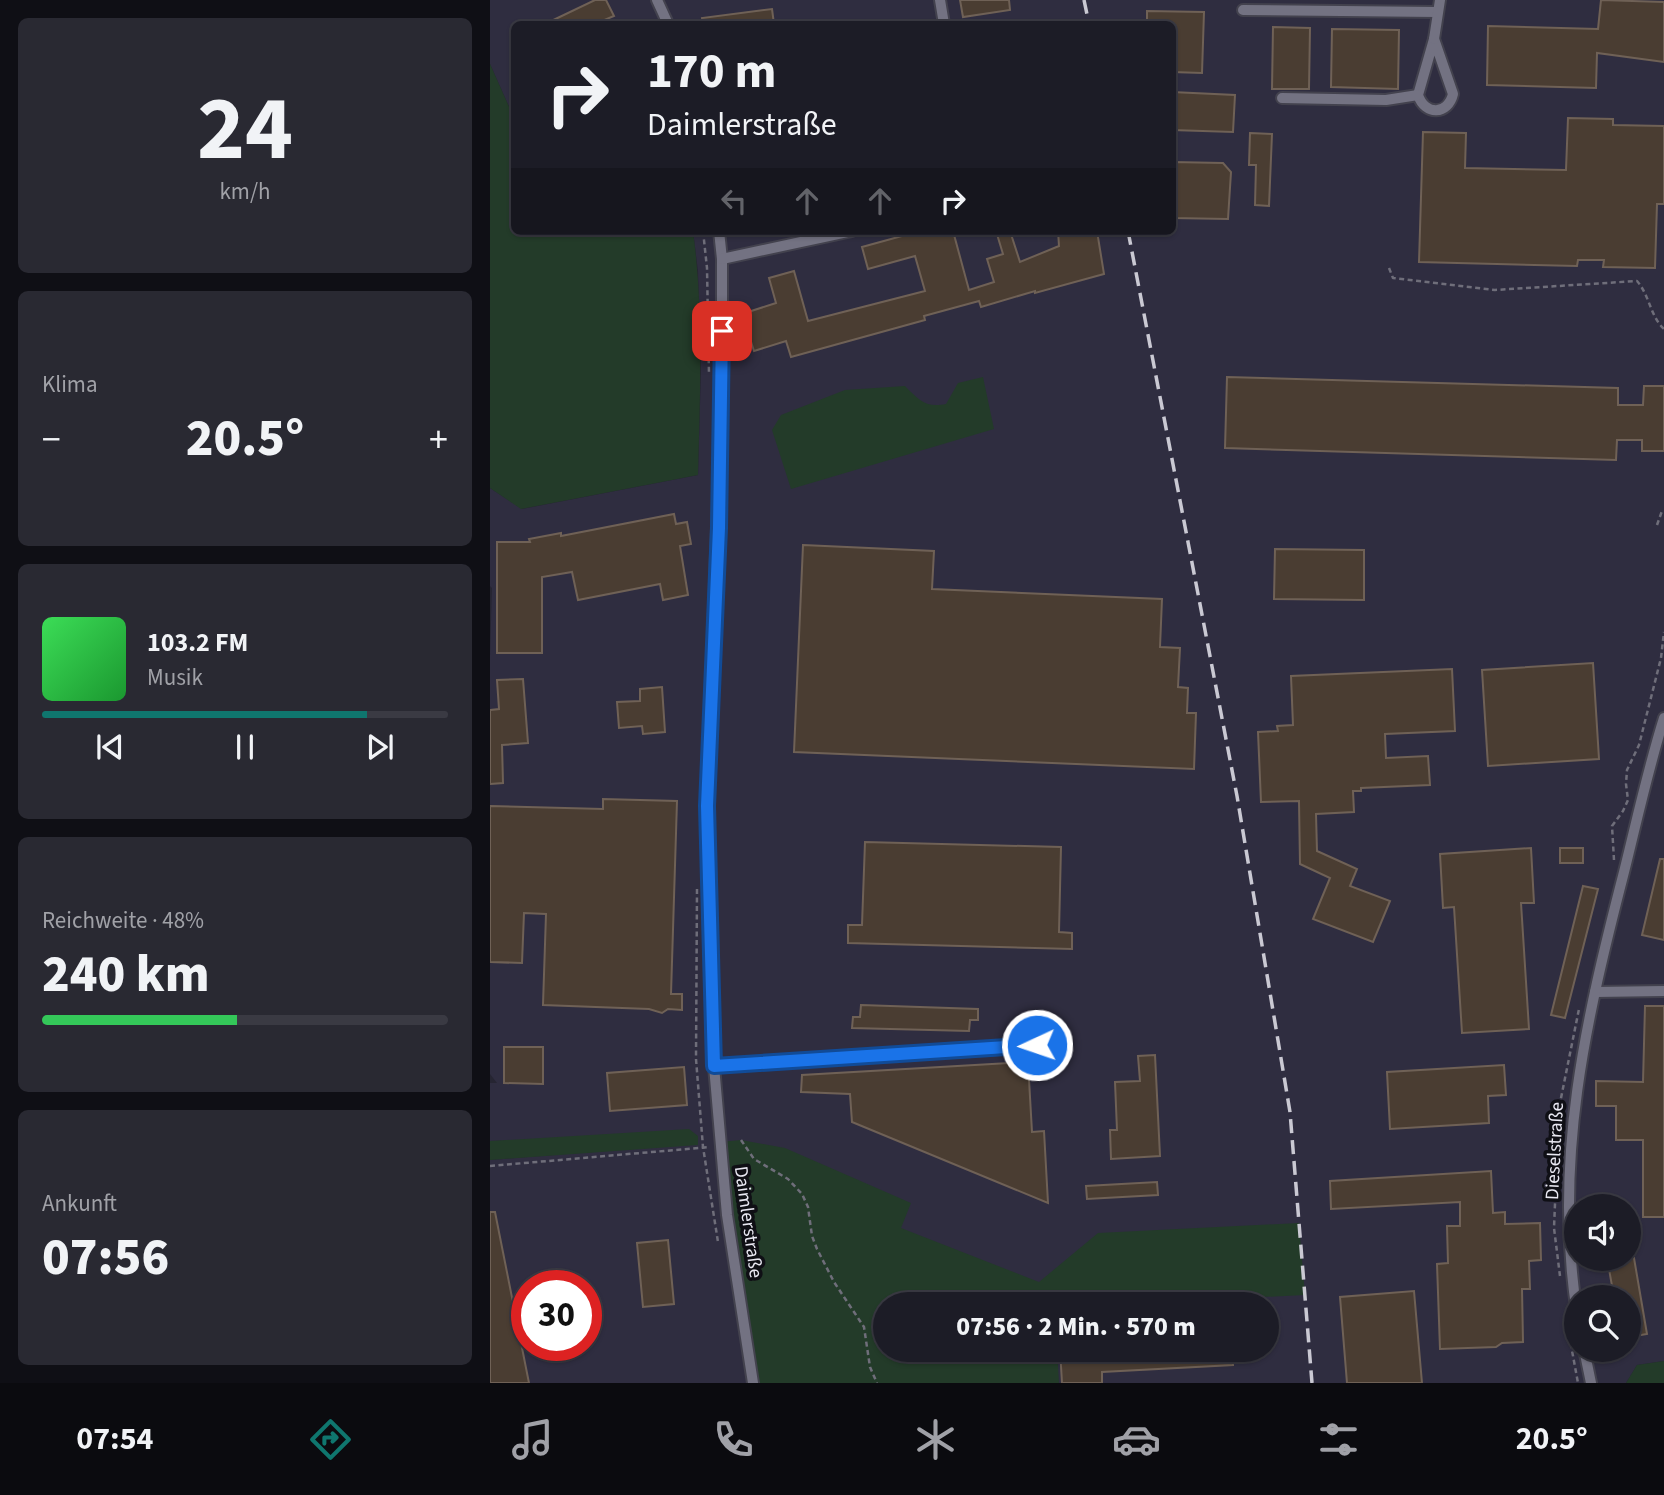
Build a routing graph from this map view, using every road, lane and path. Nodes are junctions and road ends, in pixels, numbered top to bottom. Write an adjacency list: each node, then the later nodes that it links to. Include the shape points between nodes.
1 (657, 0): 6 (street)
2 (940, 0): 7 (street)
3 (1440, 0): 5 (street)
4 (1242, 10): 5 (street)
5 (1437, 12): 8 (street)
6 (667, 21)
7 (944, 21)
8 (1434, 39): 9 (street); 9 (street, via 1453,94 1451,102 1436,112 1427,110)
9 (1418, 95): 10 (street, via 1386,100)
10 (1282, 98)
11 (719, 235): 13 (street, Daimlerstraße)
12 (833, 235): 13 (street)
13 (722, 259): 22 (street, Daimlerstraße, via 719,528 707,806)
14 (1389, 268): 15 (path, via 1393,278 1495,290 1637,281)
15 (1664, 329)
16 (1662, 511): 17 (path)
17 (1657, 525)
18 (1664, 718): 20 (street, Dieselstraße)
19 (1664, 991): 20 (street)
20 (1595, 992): 26 (street, Dieselstraße, via 1573,1110 1569,1226)
21 (1037, 1045): 22 (street)
22 (714, 1066): 24 (street, Daimlerstraße)
23 (741, 1140): 29 (path, via 754,1159 788,1179 802,1194 817,1249 864,1327)
24 (720, 1147): 25 (path); 28 (street, Daimlerstraße)
25 (490, 1166)
26 (1574, 1285)
27 (1587, 1362): 30 (street)
28 (753, 1383)
29 (877, 1383)
30 (1591, 1383)

